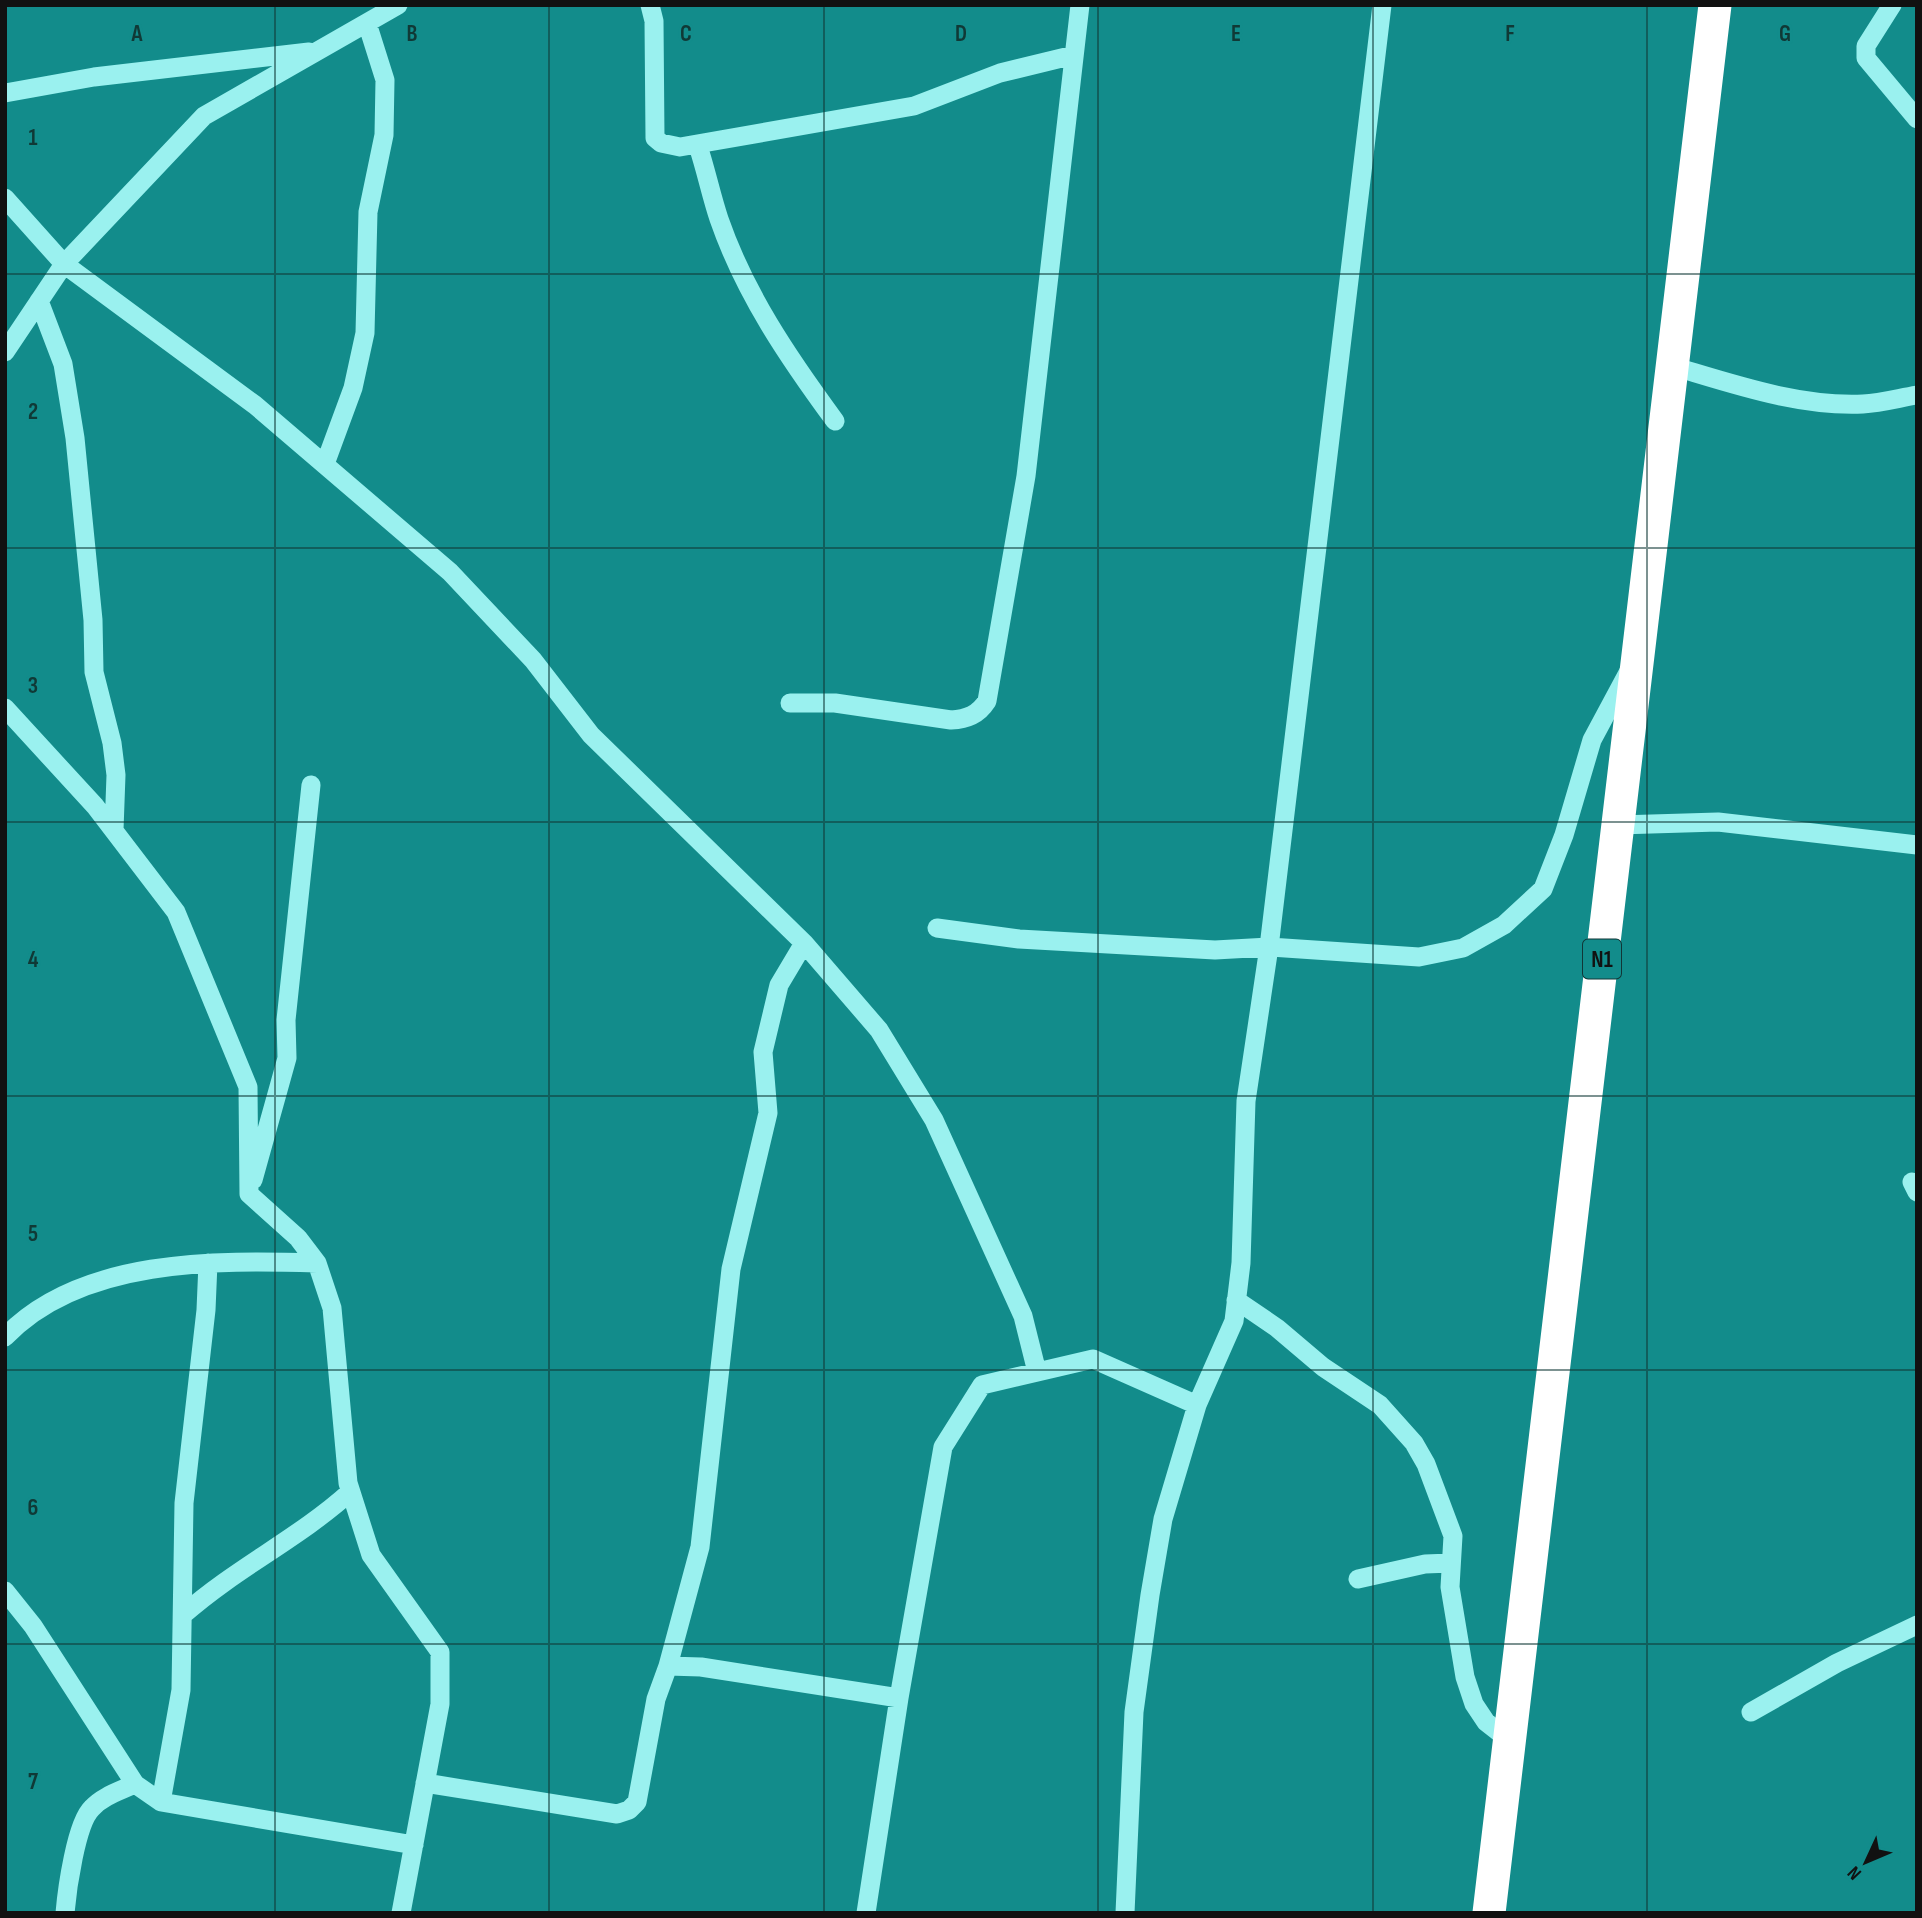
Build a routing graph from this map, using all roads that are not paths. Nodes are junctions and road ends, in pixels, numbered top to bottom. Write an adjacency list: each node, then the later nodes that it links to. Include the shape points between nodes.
1 (398, 5): 7 (street)
2 (650, 5): 12 (street, via 655,138 661,143)
3 (1080, 5): 9 (street)
4 (1382, 5): 30 (street)
5 (1715, 5): 17 (highway, N1)
6 (1892, 5): 11 (street, via 1866,46 1866,58)
7 (367, 23): 8 (street); 20 (street, via 385,80 384,135 368,212 365,333 353,388)
8 (317, 51): 10 (street, via 94,77); 14 (street, via 204,116)
9 (1074, 55): 12 (street, via 1000,73 914,106); 22 (street, via 1026,476 987,701 981,711 951,720 835,703)
10 (5, 93)
11 (1917, 119)
12 (698, 146): 19 (street, via 719,219 748,289 773,334)
13 (5, 198): 14 (street)
14 (64, 264): 15 (street); 20 (street, via 255,405)
15 (39, 301): 16 (street); 26 (street, via 63,364 75,438 94,673 116,775)
16 (5, 352)
17 (1672, 366): 18 (street, via 1740,386 1837,404); 21 (highway, N1)
18 (1917, 395)
19 (835, 421)
20 (325, 464): 29 (street, via 450,572 533,660 591,735)
21 (1638, 655): 25 (highway, N1); 30 (street, via 1592,740 1543,889 1523,910 1463,948 1419,957)
22 (790, 703)
23 (5, 708): 26 (street)
24 (311, 785): 31 (street, via 286,1020 287,1058)
25 (1618, 825): 27 (street, via 1718,822); 47 (highway, N1)
26 (114, 830): 31 (street, via 176,912 248,1087)
27 (1917, 845)
28 (937, 928): 30 (street, via 1019,939 1215,950)
29 (804, 943): 36 (street, via 879,1030 934,1120 1023,1316); 44 (street, via 779,985 763,1052 768,1113 731,1269 699,1547)
30 (1269, 947): 34 (street, via 1245,1101)
31 (248, 1194): 33 (street, via 298,1238)
32 (208, 1263): 33 (street); 35 (street, via 104,1278 31,1315); 42 (street, via 184,1503)
33 (317, 1263): 38 (street, via 332,1308)
34 (1236, 1300): 37 (street, via 1234,1321); 39 (street, via 1397,1422 1414,1443 1434,1483 1452,1536)
35 (5, 1337)
36 (1037, 1372): 37 (street, via 1093,1359); 45 (street, via 982,1385 943,1447)
37 (1197, 1405): 55 (street, via 1163,1518 1148,1608 1134,1712)
38 (350, 1492): 42 (street, via 321,1518 220,1584); 48 (street, via 371,1555 440,1652 440,1704)
39 (1451, 1563): 40 (street, via 1424,1564); 47 (street, via 1450,1587 1465,1677 1486,1722)
40 (1358, 1579)
41 (5, 1591): 49 (street, via 33,1626)
42 (184, 1614): 50 (street, via 181,1690)
43 (1917, 1625): 46 (street)
44 (668, 1667): 45 (street, via 701,1667); 48 (street, via 656,1699 637,1802 629,1811 617,1814)
45 (899, 1698): 54 (street)
46 (1751, 1712)
47 (1509, 1740): 56 (highway, N1)
48 (425, 1783): 51 (street)
49 (135, 1784): 50 (street); 52 (street, via 89,1810)
50 (161, 1802): 51 (street)
51 (414, 1845): 53 (street)
52 (65, 1913)
53 (401, 1913)
54 (866, 1913)
55 (1125, 1913)
56 (1489, 1913)

